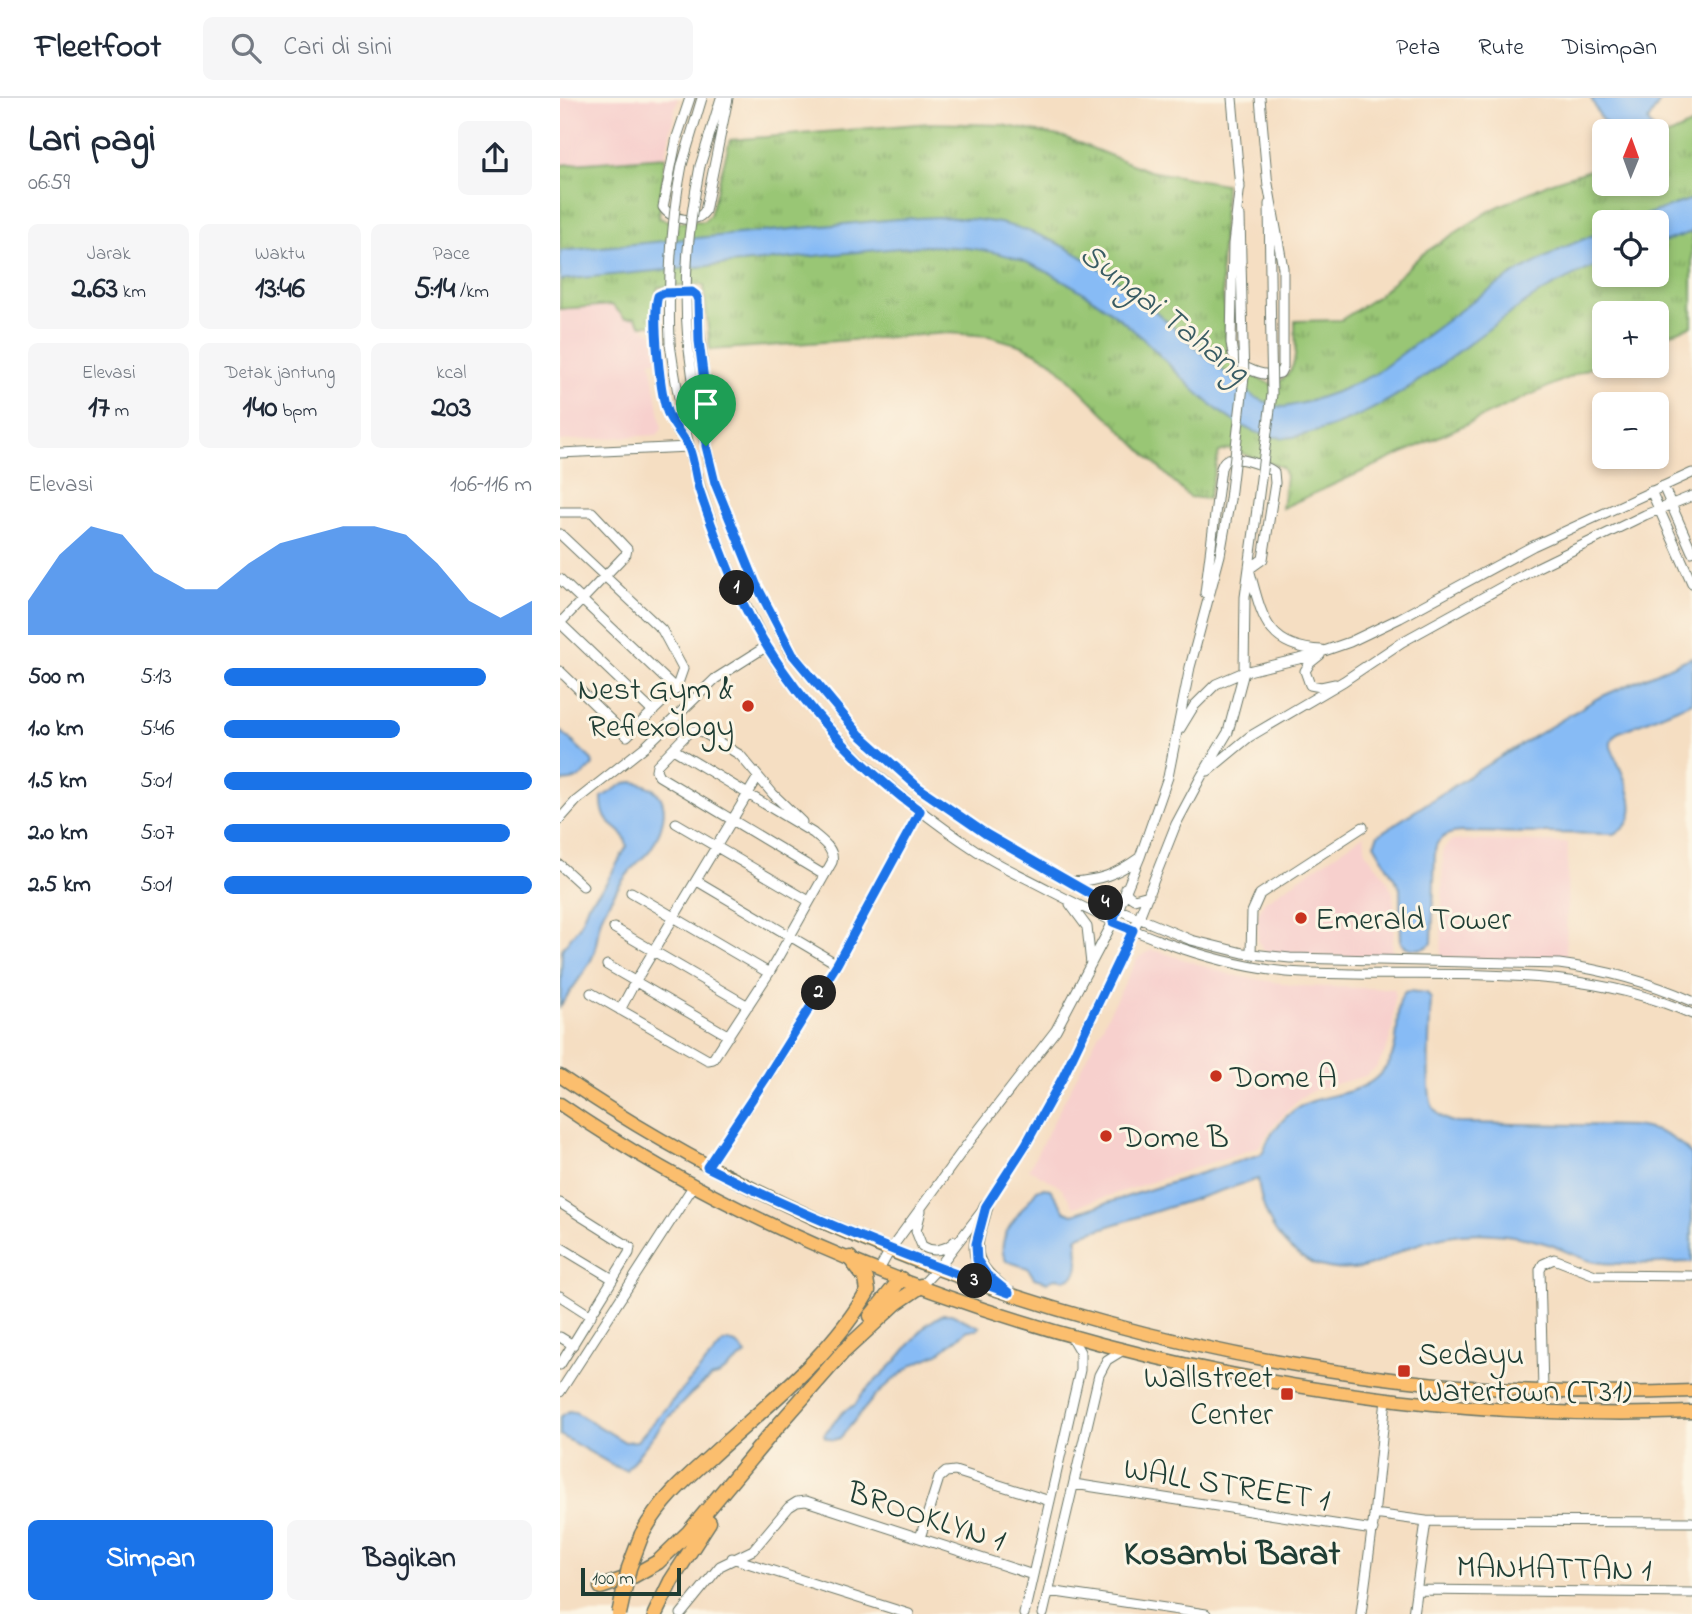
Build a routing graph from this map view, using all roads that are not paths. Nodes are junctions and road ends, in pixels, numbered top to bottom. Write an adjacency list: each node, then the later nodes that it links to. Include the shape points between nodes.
1 (690, 98): 4 (street, via 663,207 673,216 696,220 705,211)
2 (702, 98): 10 (street, bridge, via 682,165 670,249 670,344)
3 (721, 98): 9 (street, bridge, via 700,166 686,251 684,296 697,410)
4 (728, 98)
5 (1232, 98): 7 (street)
6 (1260, 98): 8 (street)
7 (1240, 184): 8 (street, via 1233,244 1231,343 1234,357 1241,363 1271,376 1283,367 1283,268); 27 (street, bridge, via 1244,377 1230,499)
8 (1268, 184): 21 (street, bridge, via 1272,394)
9 (706, 446): 10 (street, via 698,300 692,292 664,293 658,296 656,312 662,387 667,414); 51 (street, via 715,483 756,584 793,655 859,734 919,788)
10 (689, 447): 11 (street); 28 (street, via 737,590)
11 (560, 453)
12 (1692, 473): 13 (street)
13 (1663, 486): 14 (street); 16 (street)
14 (1651, 491): 17 (street); 29 (street)
15 (1692, 496): 16 (street)
16 (1671, 505): 17 (street); 20 (street)
17 (1659, 509): 24 (street); 32 (street, via 1538,567 1402,642)
18 (560, 512): 22 (street, via 592,512 624,544 626,554)
19 (560, 534): 22 (street)
20 (1692, 552)
21 (1249, 569): 27 (street, via 1263,559 1274,472 1269,466 1230,458 1221,468); 29 (street, via 1262,615 1278,639 1307,650); 31 (street)
22 (605, 577): 25 (street); 33 (street, via 662,630 683,669)
23 (560, 579): 25 (street)
24 (1692, 583)
25 (582, 600): 26 (street); 33 (street)
26 (560, 623): 34 (street)
27 (1197, 641): 35 (street)
28 (767, 646): 40 (street, via 776,664 844,744); 41 (street, via 715,679)
29 (1328, 650): 31 (street); 32 (street, via 1310,663 1306,679 1321,687)
30 (560, 671): 34 (street, via 625,735)
31 (1244, 672): 35 (street, via 1216,684 1194,706); 38 (street, via 1228,732)
32 (1344, 681): 38 (street, via 1249,737)
33 (676, 689): 34 (street)
34 (653, 712)
35 (1176, 737): 47 (street, via 1168,777)
36 (673, 749): 37 (street, via 689,732 699,730 740,755); 39 (street); 42 (street, via 657,765 659,776)
37 (758, 777): 39 (street); 45 (street)
38 (1201, 777): 55 (street, via 1176,824)
39 (748, 794): 42 (street); 45 (street)
40 (920, 811): 56 (street, via 980,853); 67 (street)
41 (560, 819)
42 (733, 820): 46 (street); 49 (street)
43 (676, 823): 46 (street)
44 (1363, 827): 66 (street, via 1260,894 1252,912)
45 (813, 832): 49 (street, via 833,856)
46 (718, 846): 50 (street); 57 (street)
47 (1140, 857): 51 (street, via 1116,874); 53 (street)
48 (560, 865): 52 (street)
49 (824, 875): 57 (street)
50 (697, 881): 59 (street); 64 (street)
51 (1070, 883): 58 (street)
52 (583, 886)
53 (1125, 888): 55 (street, via 1134,898); 58 (street)
54 (631, 892): 59 (street)
55 (1149, 895): 60 (street)
56 (1063, 897): 61 (street); 69 (street, via 1087,927)
57 (809, 901): 64 (street)
58 (1117, 909): 60 (street); 61 (street)
59 (674, 917): 65 (street); 70 (street)
60 (1139, 920): 63 (street); 66 (street, via 1191,940)
61 (1113, 922): 63 (street); 69 (street)
62 (614, 928): 65 (street)
63 (1133, 930): 76 (street, via 1242,965 1289,972 1558,978 1627,990); 84 (street, via 1063,1077)
64 (790, 936): 67 (street); 70 (street)
65 (654, 952): 71 (street); 74 (street)
66 (1251, 954): 73 (street, via 1559,964 1629,976)
67 (837, 964): 80 (street)
68 (607, 965): 71 (street)
69 (1091, 966): 82 (street, via 1056,1030)
70 (769, 973): 74 (street)
71 (635, 982): 75 (street); 77 (street)
72 (591, 993): 75 (street)
73 (1692, 1001)
74 (748, 1006): 77 (street)
75 (620, 1010): 77 (street, via 708,1060)
76 (1692, 1014)
77 (729, 1036)
78 (560, 1076): 80 (main road)
79 (560, 1104): 81 (main road)
80 (707, 1167): 87 (main road)
81 (694, 1185): 88 (main road); 106 (street)
82 (924, 1202): 85 (street, via 916,1231 925,1248 951,1245); 87 (street)
83 (560, 1203): 92 (street, via 629,1247)
84 (986, 1206): 85 (street); 95 (main road, via 976,1244 977,1260)
85 (969, 1228): 89 (street)
86 (560, 1247): 92 (street)
87 (890, 1250): 89 (main road); 90 (street)
88 (850, 1258): 90 (main road); 123 (highway, bridge, via 867,1283 862,1301 813,1362 681,1483 651,1517 634,1553)
89 (938, 1268): 94 (street); 95 (main road)
90 (878, 1270): 93 (main road)
91 (1692, 1276): 104 (street, via 1612,1277 1582,1272 1553,1259 1542,1264)
92 (613, 1279): 97 (street)
93 (901, 1279): 94 (main road); 102 (highway)
94 (921, 1286): 98 (main road); 102 (highway, via 895,1303)
95 (1009, 1293): 104 (main road, via 1141,1331 1291,1363 1441,1383)
96 (560, 1296): 97 (street)
97 (591, 1315): 100 (street)
98 (1070, 1335): 101 (main road); 111 (street, via 1080,1352 1080,1370)
99 (560, 1337): 100 (street)
100 (573, 1345): 103 (street)
101 (1125, 1349): 107 (main road, via 1275,1382); 110 (street, via 1107,1360 1099,1375)
102 (843, 1352): 109 (highway)
103 (560, 1365)
104 (1543, 1390): 105 (main road)
105 (1692, 1391)
106 (560, 1392)
107 (1386, 1399): 108 (main road, via 1587,1413); 112 (street)
108 (1692, 1412)
109 (770, 1435): 119 (highway, via 658,1562); 124 (highway, via 697,1539)
110 (1074, 1484): 115 (street, WALL STREET 1); 121 (street)
111 (1050, 1501): 116 (street, via 946,1472 939,1479); 118 (street)
112 (1374, 1514): 113 (street); 115 (street)
113 (1426, 1521): 114 (street); 120 (street)
114 (1692, 1522)
115 (1373, 1530): 130 (street)
116 (920, 1538): 117 (street, BROOKLYN 1, via 806,1501 789,1507 752,1549); 118 (street, BROOKLYN 1)
117 (732, 1558): 125 (street); 126 (street)
118 (1033, 1575): 127 (street)
119 (601, 1587)
120 (1416, 1590): 122 (street, MANHATTAN 1); 131 (street)
121 (1049, 1591): 128 (street); 129 (street)
122 (1692, 1593)
123 (619, 1614)
124 (655, 1614)
125 (681, 1614)
126 (909, 1614)
127 (1024, 1614)
128 (1043, 1614)
129 (1206, 1614)
130 (1361, 1614)
131 (1413, 1614)

